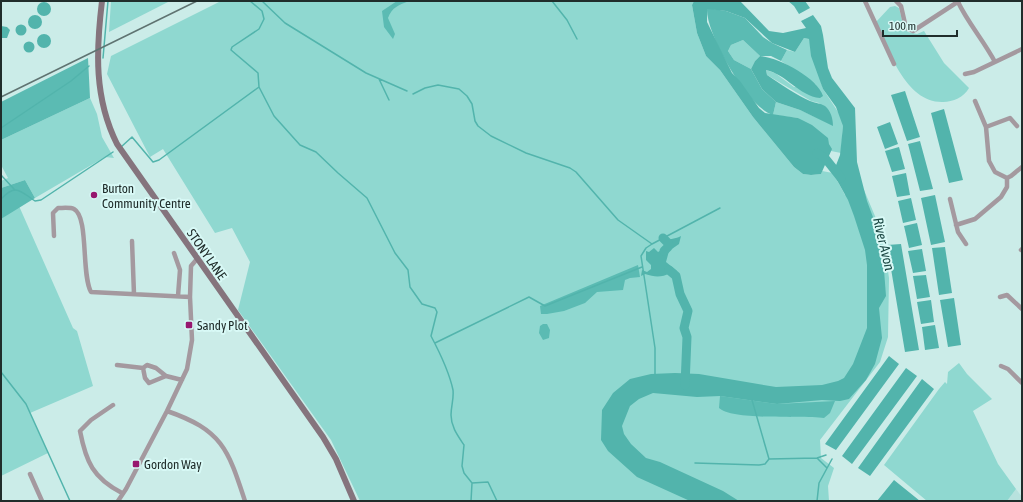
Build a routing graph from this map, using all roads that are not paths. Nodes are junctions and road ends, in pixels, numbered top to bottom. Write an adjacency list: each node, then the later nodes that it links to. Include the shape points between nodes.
1 (102, 1): 22 (main road, STONY LANE, via 98,38 98,79 102,104 113,136)
2 (865, 1): 9 (street)
3 (896, 1): 6 (street, via 902,6 906,28 913,31)
4 (950, 1): 6 (street)
5 (958, 1): 6 (street); 8 (street, via 968,22)
6 (953, 5)
7 (1022, 49): 8 (street)
8 (996, 62): 10 (street)
9 (894, 64)
10 (965, 74)
11 (975, 101): 13 (street)
12 (1017, 126): 13 (street, via 1010,118)
13 (986, 127): 15 (street, via 989,161 995,172)
14 (1022, 167): 15 (street)
15 (1007, 178): 17 (street, via 1008,186 1001,197 975,219)
16 (950, 199): 17 (street)
17 (956, 225): 20 (street)
18 (54, 236): 23 (street, via 53,214 58,208 73,208 79,213 82,223 85,275 90,292)
19 (132, 241): 23 (street)
20 (966, 244)
21 (174, 252): 24 (street, via 180,270)
22 (197, 259): 25 (street, via 191,266); 41 (main road, STONY LANE, via 323,437)
23 (134, 294): 24 (street)
24 (178, 296): 25 (street)
25 (190, 297): 32 (street, via 192,340)
26 (1000, 297): 27 (street, via 1007,295)
27 (1022, 309)
28 (116, 365): 30 (street)
29 (1001, 366): 33 (street, via 1008,369)
30 (143, 368): 31 (street, via 147,364); 31 (street, via 149,383)
31 (166, 376): 32 (street)
32 (182, 380): 35 (street)
33 (1022, 383)
34 (113, 405): 37 (street, via 80,431 84,453 94,471 106,485)
35 (167, 411): 37 (street); 40 (street, via 194,422 224,447)
36 (30, 474): 38 (street)
37 (122, 493): 39 (street)
38 (42, 501)
39 (118, 501)
40 (245, 501)
41 (354, 501)

